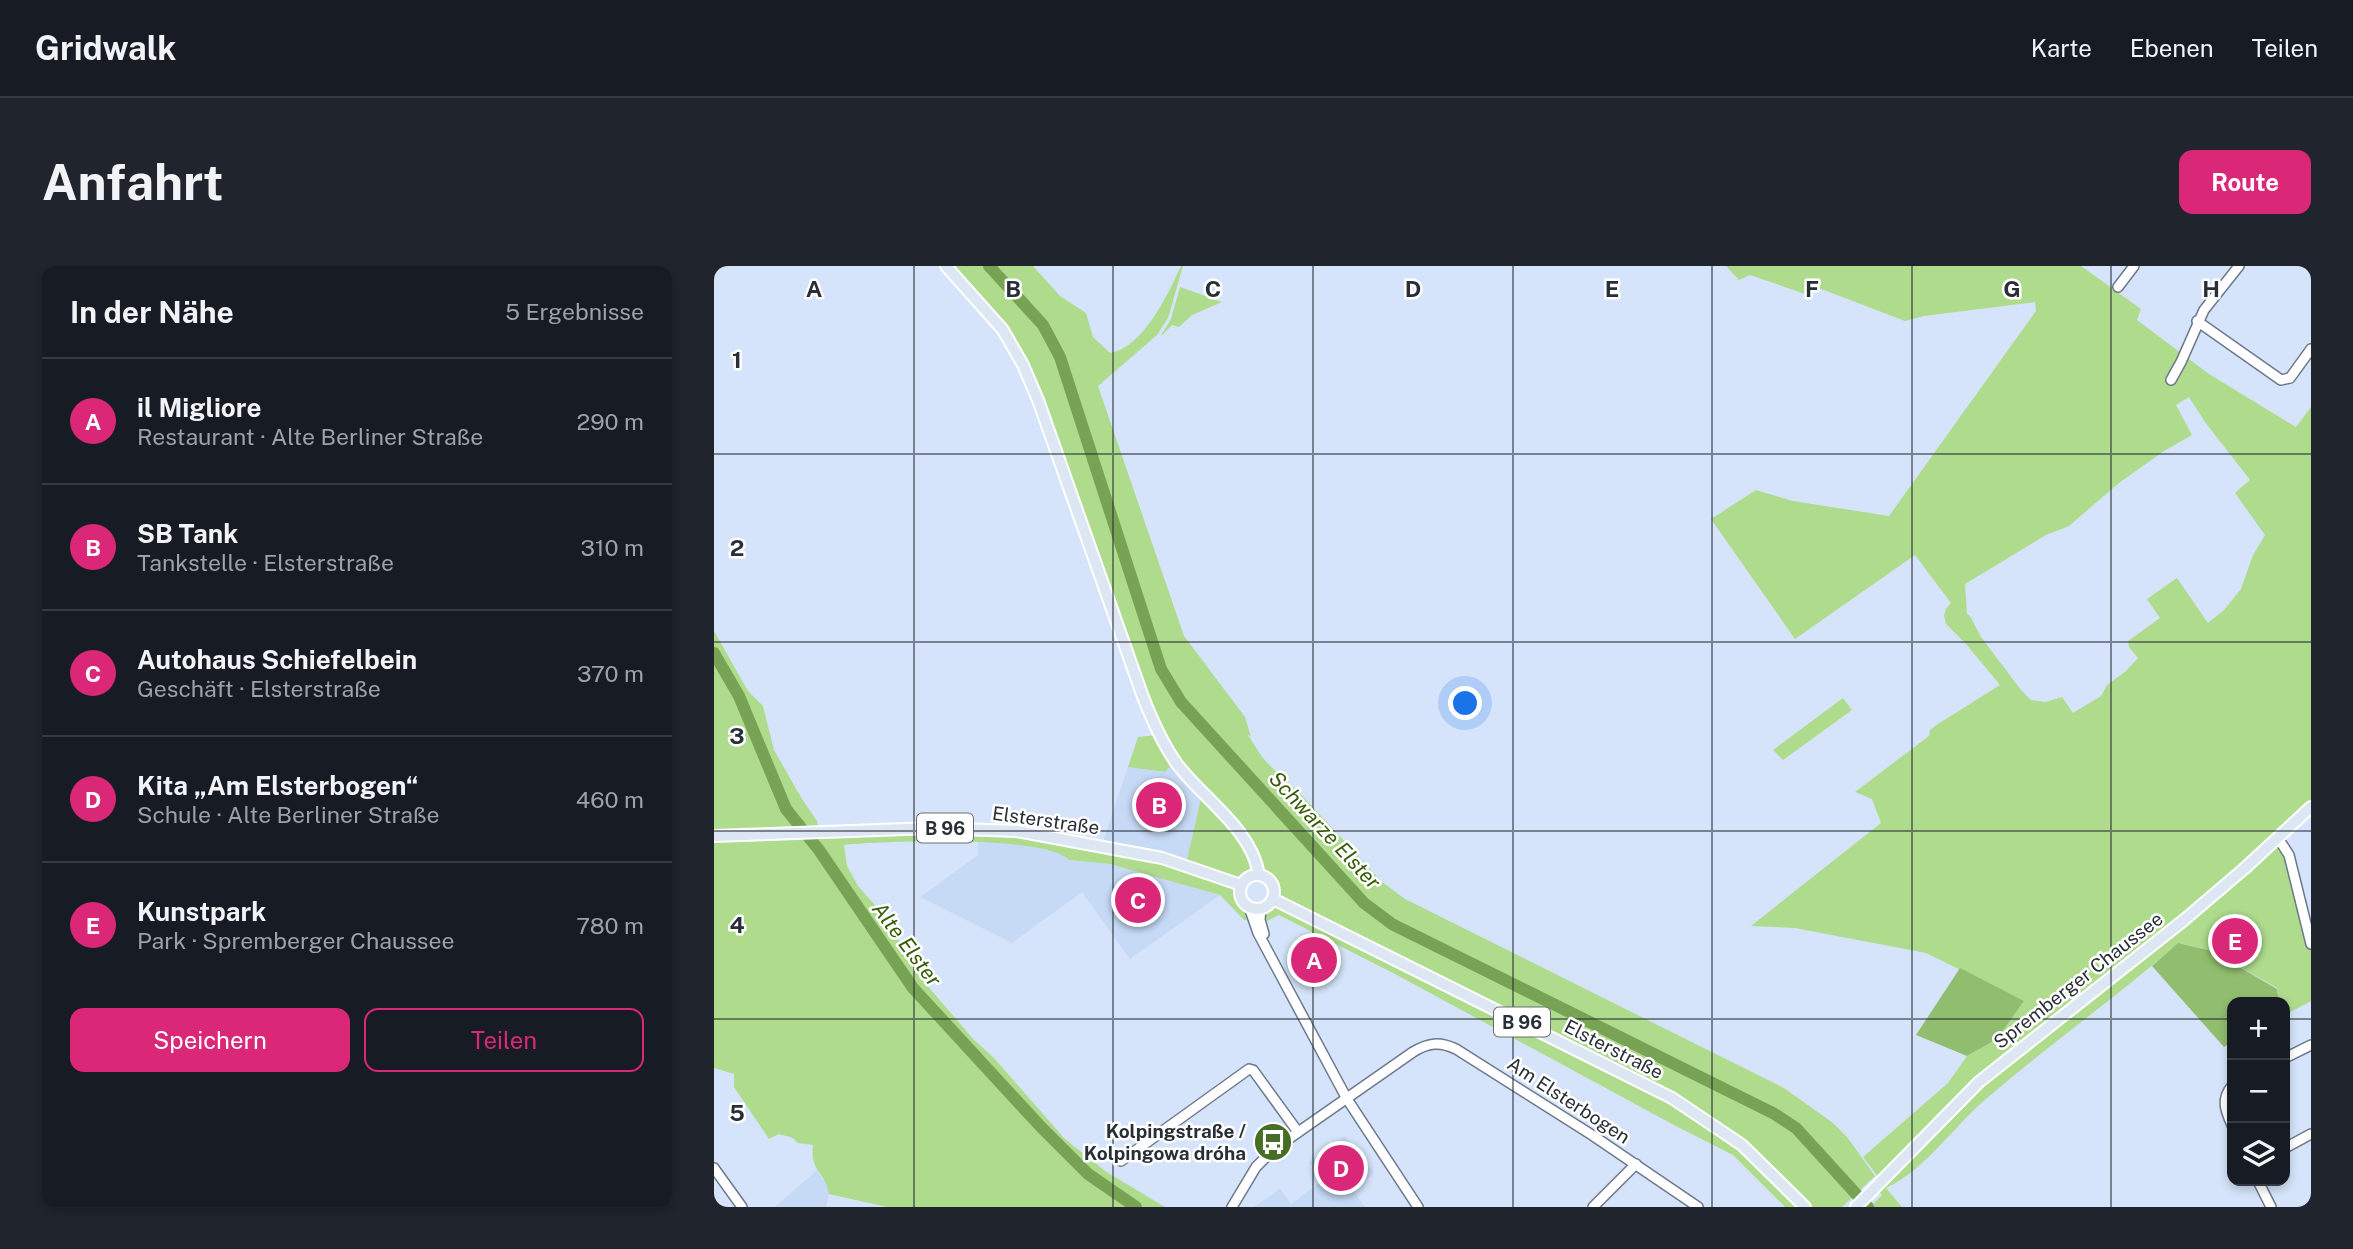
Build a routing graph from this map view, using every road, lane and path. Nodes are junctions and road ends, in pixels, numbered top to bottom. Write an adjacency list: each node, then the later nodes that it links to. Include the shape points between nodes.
1 (946, 266): 11 (main road, via 1003,330 1023,365 1159,735 1195,787 1245,838)
2 (2134, 266): 4 (street)
3 (2239, 266): 5 (street)
4 (2118, 287)
5 (2197, 321): 6 (street, via 2281,380 2290,378); 7 (street)
6 (2311, 349)
7 (2171, 380)
8 (2311, 807): 10 (main road, Spremberger Chaussee)
9 (714, 836): 12 (main road, Elsterstraße / B 96, via 933,828 1017,831 1162,858)
10 (2278, 838): 16 (street, via 2289,855); 36 (main road, Spremberger Chaussee, via 2184,920 1979,1082)
11 (1259, 874): 12 (main road); 13 (main road, via 1271,882)
12 (1241, 884): 14 (main road, via 1240,895)
13 (1273, 899): 15 (main road); 35 (main road, Elsterstraße / B 96, via 1672,1098 1742,1145)
14 (1249, 907): 15 (main road); 17 (street)
15 (1261, 908): 17 (street)
16 (2311, 944)
17 (1270, 952): 21 (street)
18 (2311, 1045): 19 (street)
19 (2290, 1056)
20 (2227, 1093): 22 (street)
21 (1347, 1099): 23 (street, Am Elsterbogen); 27 (street, Am Elsterbogen, via 1420,1048 1446,1044); 32 (street)
22 (2227, 1111)
23 (1298, 1132): 26 (street, via 1249,1069); 31 (street, Am Elsterbogen, via 1256,1167)
24 (2311, 1135): 25 (street)
25 (2290, 1146)
26 (1121, 1161)
27 (1636, 1164): 33 (street); 34 (street, Am Elsterbogen)
28 (714, 1168): 30 (street)
29 (2260, 1186): 37 (street)
30 (742, 1207)
31 (1232, 1207)
32 (1418, 1207)
33 (1593, 1207)
34 (1698, 1207)
35 (1805, 1207)
36 (1856, 1207)
37 (2270, 1207)

